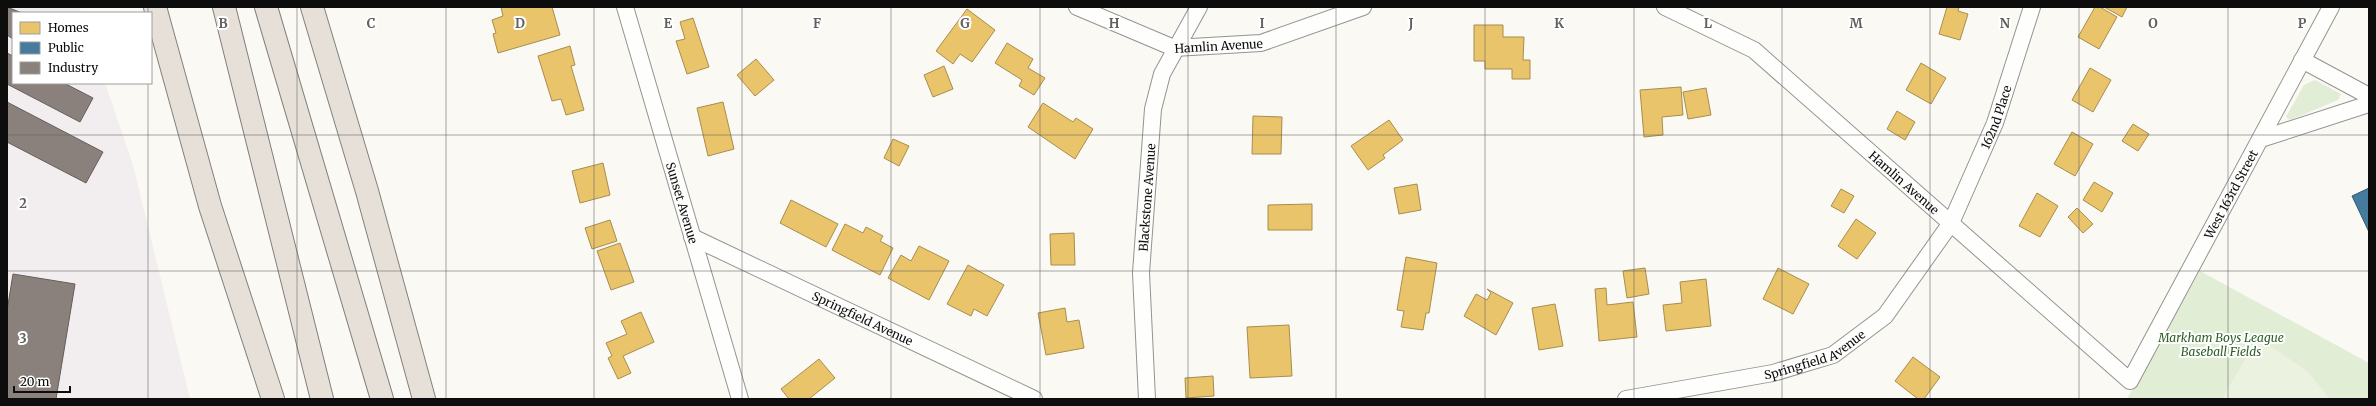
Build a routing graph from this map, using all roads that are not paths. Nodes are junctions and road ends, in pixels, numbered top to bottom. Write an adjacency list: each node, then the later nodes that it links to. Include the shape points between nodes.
1 (155, 7): 17 (highway)
2 (224, 7): 23 (highway)
3 (266, 7): 24 (highway)
4 (312, 7): 25 (highway, via 368,191)
5 (625, 7): 20 (street, Sunset Avenue)
6 (1077, 7): 13 (street, Hamlin Avenue)
7 (1198, 7): 13 (street, Blackstone Avenue)
8 (1363, 7): 13 (street, Hamlin Avenue, via 1261,42)
9 (1665, 7): 19 (street, Hamlin Avenue, via 1754,50)
10 (2032, 7): 19 (street, 162nd Place, via 1995,123)
11 (2331, 7): 14 (street, West 163rd Street)
12 (152, 33): 17 (highway)
13 (1174, 48): 28 (street, Blackstone Avenue, via 1162,74 1153,109 1141,273)
14 (2302, 60): 15 (street); 18 (street, West 163rd Street)
15 (2369, 96)
16 (2369, 104): 18 (street)
17 (187, 122): 22 (highway, via 210,206)
18 (2261, 139): 21 (street, West 163rd Street)
19 (1950, 223): 21 (street, Hamlin Avenue); 29 (street, Springfield Avenue, via 1885,316 1833,355 1773,373)
20 (692, 237): 26 (street, Sunset Avenue); 27 (street, Springfield Avenue)
21 (2130, 381)
22 (273, 399)
23 (322, 399)
24 (382, 399)
25 (424, 399)
26 (740, 399)
27 (1034, 399)
28 (1147, 399)
29 (1634, 399)

